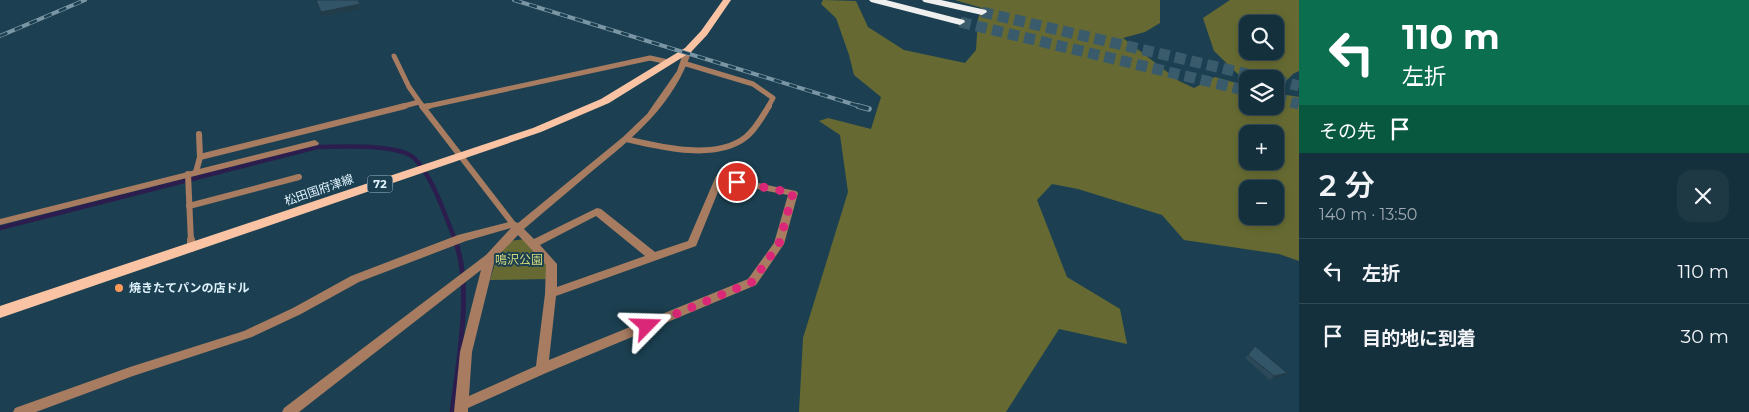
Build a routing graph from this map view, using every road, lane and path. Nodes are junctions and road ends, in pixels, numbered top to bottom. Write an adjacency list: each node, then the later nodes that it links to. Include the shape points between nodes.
1 (727, 0): 6 (main road, 松田国府津線 / 72)
2 (874, 0): 5 (highway)
3 (927, 0): 4 (highway)
4 (982, 12)
5 (960, 22)
6 (688, 50): 8 (main road, 松田国府津線 / 72); 9 (street)
7 (394, 56): 10 (lane, via 409,88)
8 (668, 62): 10 (lane, via 650,58); 15 (main road, 松田国府津線 / 72, via 606,101 537,130)
9 (683, 63): 12 (street, via 681,71 650,116); 12 (lane, via 753,84 773,98 744,138 721,149 656,147)
10 (421, 104): 14 (lane); 15 (lane)
11 (199, 134): 14 (lane)
12 (626, 139): 20 (street)
13 (315, 143): 16 (street)
14 (200, 156): 16 (lane)
15 (461, 156): 20 (lane); 22 (main road, 松田国府津線 / 72)
16 (192, 174): 18 (lane); 19 (street)
17 (299, 177): 18 (lane)
18 (189, 206): 22 (lane)
19 (0, 222)
20 (515, 226): 21 (street); 24 (street); 29 (street, via 462,238 355,279 248,334)
21 (533, 244): 23 (street, via 597,211); 25 (street, via 552,264)
22 (191, 248): 26 (main road, 松田国府津線 / 72)
23 (653, 257): 25 (street); 27 (street, via 692,243 719,178 793,193 779,244 752,282)
24 (490, 258): 28 (street, via 466,352); 30 (street)
25 (552, 294): 27 (street)
26 (0, 312)
27 (542, 369): 28 (street)
28 (462, 408)
29 (20, 412)
30 (288, 412)

